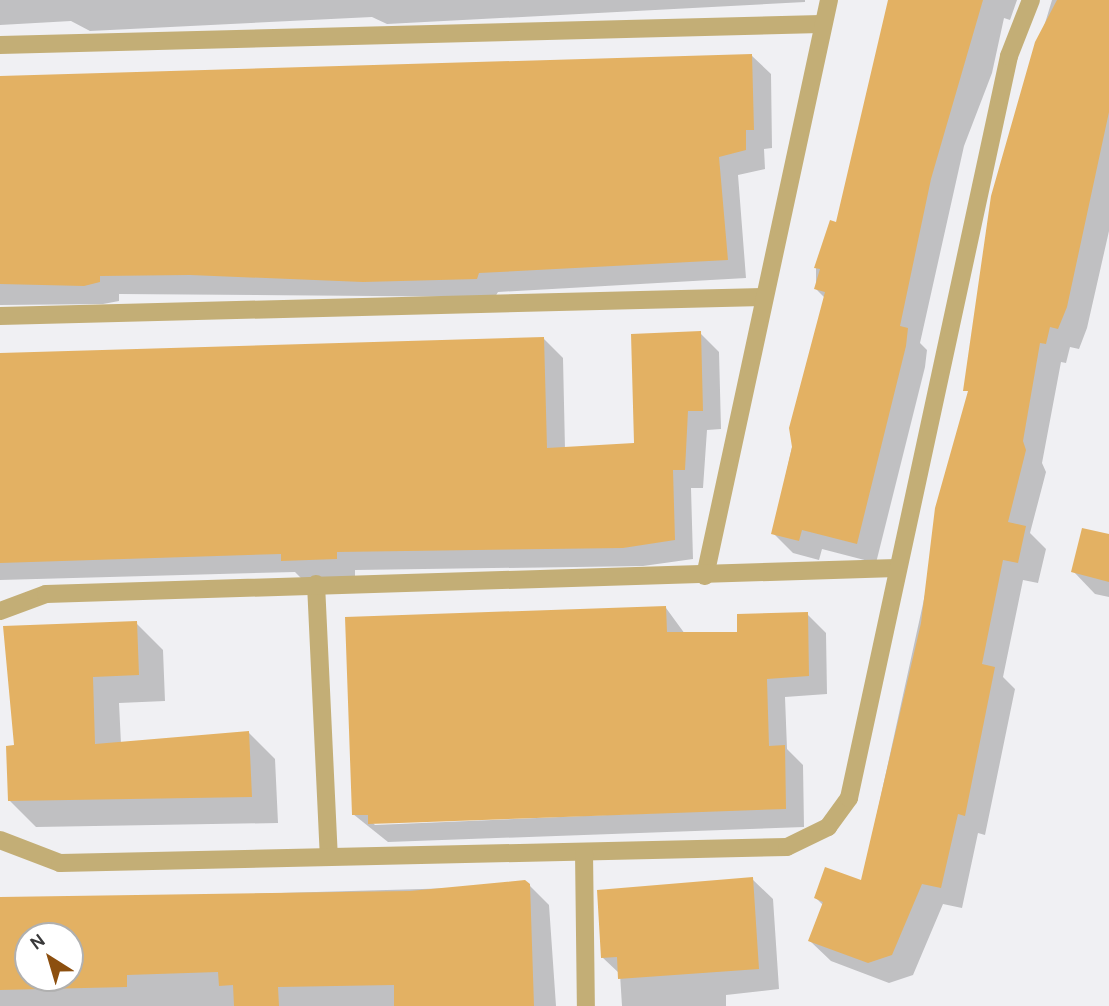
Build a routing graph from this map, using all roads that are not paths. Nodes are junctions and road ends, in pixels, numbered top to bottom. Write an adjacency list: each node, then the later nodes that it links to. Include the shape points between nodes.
1 (829, 0): 3 (lane)
2 (1031, 0): 7 (lane, via 1009,56)
3 (821, 24): 4 (lane); 5 (lane)
4 (0, 45)
5 (763, 297): 6 (lane); 8 (lane)
6 (0, 316)
7 (897, 568): 8 (lane); 12 (lane, via 849,798 828,827 787,847)
8 (705, 576): 9 (lane)
9 (316, 584): 10 (lane, via 46,594); 13 (lane)
10 (0, 611)
11 (0, 840): 13 (lane, via 60,863)
12 (584, 852): 13 (lane); 14 (lane)
13 (329, 857)
14 (586, 1006)

